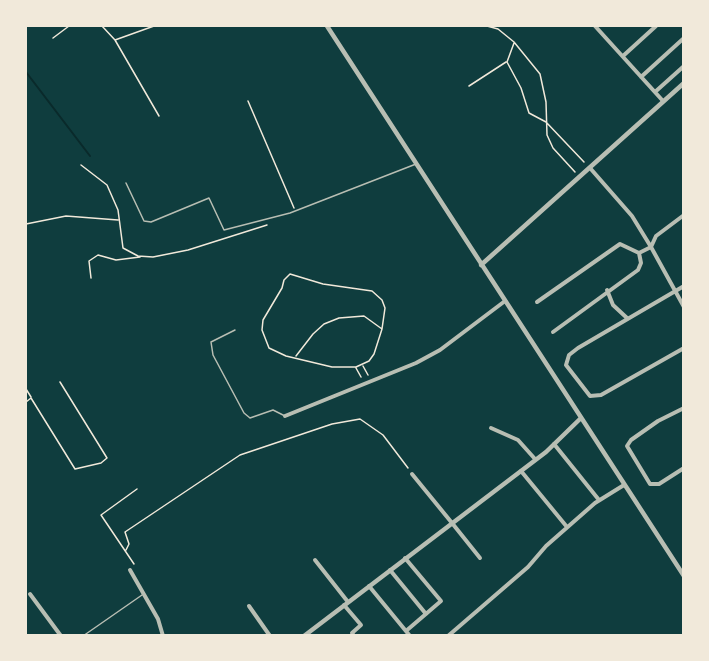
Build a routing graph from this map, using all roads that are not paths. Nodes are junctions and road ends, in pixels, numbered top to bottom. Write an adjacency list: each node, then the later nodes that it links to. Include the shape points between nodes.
1 (327, 26): 11 (street)
2 (656, 26): 5 (street)
3 (598, 27): 5 (street)
4 (684, 38): 7 (street)
5 (622, 56): 7 (street)
6 (684, 66): 9 (street)
7 (641, 77): 9 (street)
8 (684, 83): 10 (street)
9 (655, 92): 10 (street)
10 (663, 101): 12 (street)
11 (417, 164): 13 (lane, via 295,211 224,230 209,198 151,222 141,217); 17 (street)
12 (590, 168): 15 (street, via 632,216); 17 (street)
13 (126, 183)
14 (684, 215): 15 (street, via 656,236)
15 (651, 247): 16 (street); 20 (street)
16 (639, 253): 19 (street, via 638,270); 22 (street, via 620,244)
17 (481, 265): 21 (street)
18 (684, 286): 20 (street)
19 (607, 290): 24 (street, via 613,305); 26 (street)
20 (676, 293): 23 (street); 24 (street)
21 (505, 301): 29 (street, via 440,350 416,363); 30 (street)
22 (537, 302)
23 (684, 307)
24 (627, 318): 27 (street, via 569,355 566,365 590,396 601,395)
25 (235, 330): 29 (lane, via 211,342 213,355 244,413 250,418 273,410)
26 (553, 332)
27 (684, 348)
28 (684, 408): 34 (street, via 658,421 627,446 650,484 659,484)
29 (285, 416)
30 (581, 418): 32 (street); 37 (street)
31 (491, 428): 33 (street, via 518,440)
32 (554, 444): 33 (street); 38 (street)
33 (535, 459): 35 (street)
34 (684, 468)
35 (520, 471): 39 (street); 40 (street)
36 (412, 474): 39 (street)
37 (624, 485): 38 (street); 46 (street)
38 (599, 500): 40 (street)
39 (452, 523): 41 (street); 42 (street)
40 (567, 527): 61 (street, via 528,567)
41 (405, 558): 45 (street); 52 (street, via 441,601)
42 (480, 558)
43 (315, 560): 50 (street)
44 (130, 570): 49 (street)
45 (390, 570): 47 (street); 52 (street)
46 (684, 576)
47 (369, 586): 50 (street); 53 (street)
48 (30, 594): 55 (street)
49 (144, 594): 56 (lane); 57 (street)
50 (346, 604): 54 (street, via 361,625); 59 (street)
51 (249, 606): 58 (street)
52 (426, 614): 53 (street)
53 (406, 631): 60 (street)
54 (351, 635)
55 (61, 636)
56 (83, 636)
57 (163, 636)
58 (270, 636)
59 (304, 636)
60 (410, 636)
61 (448, 636)

